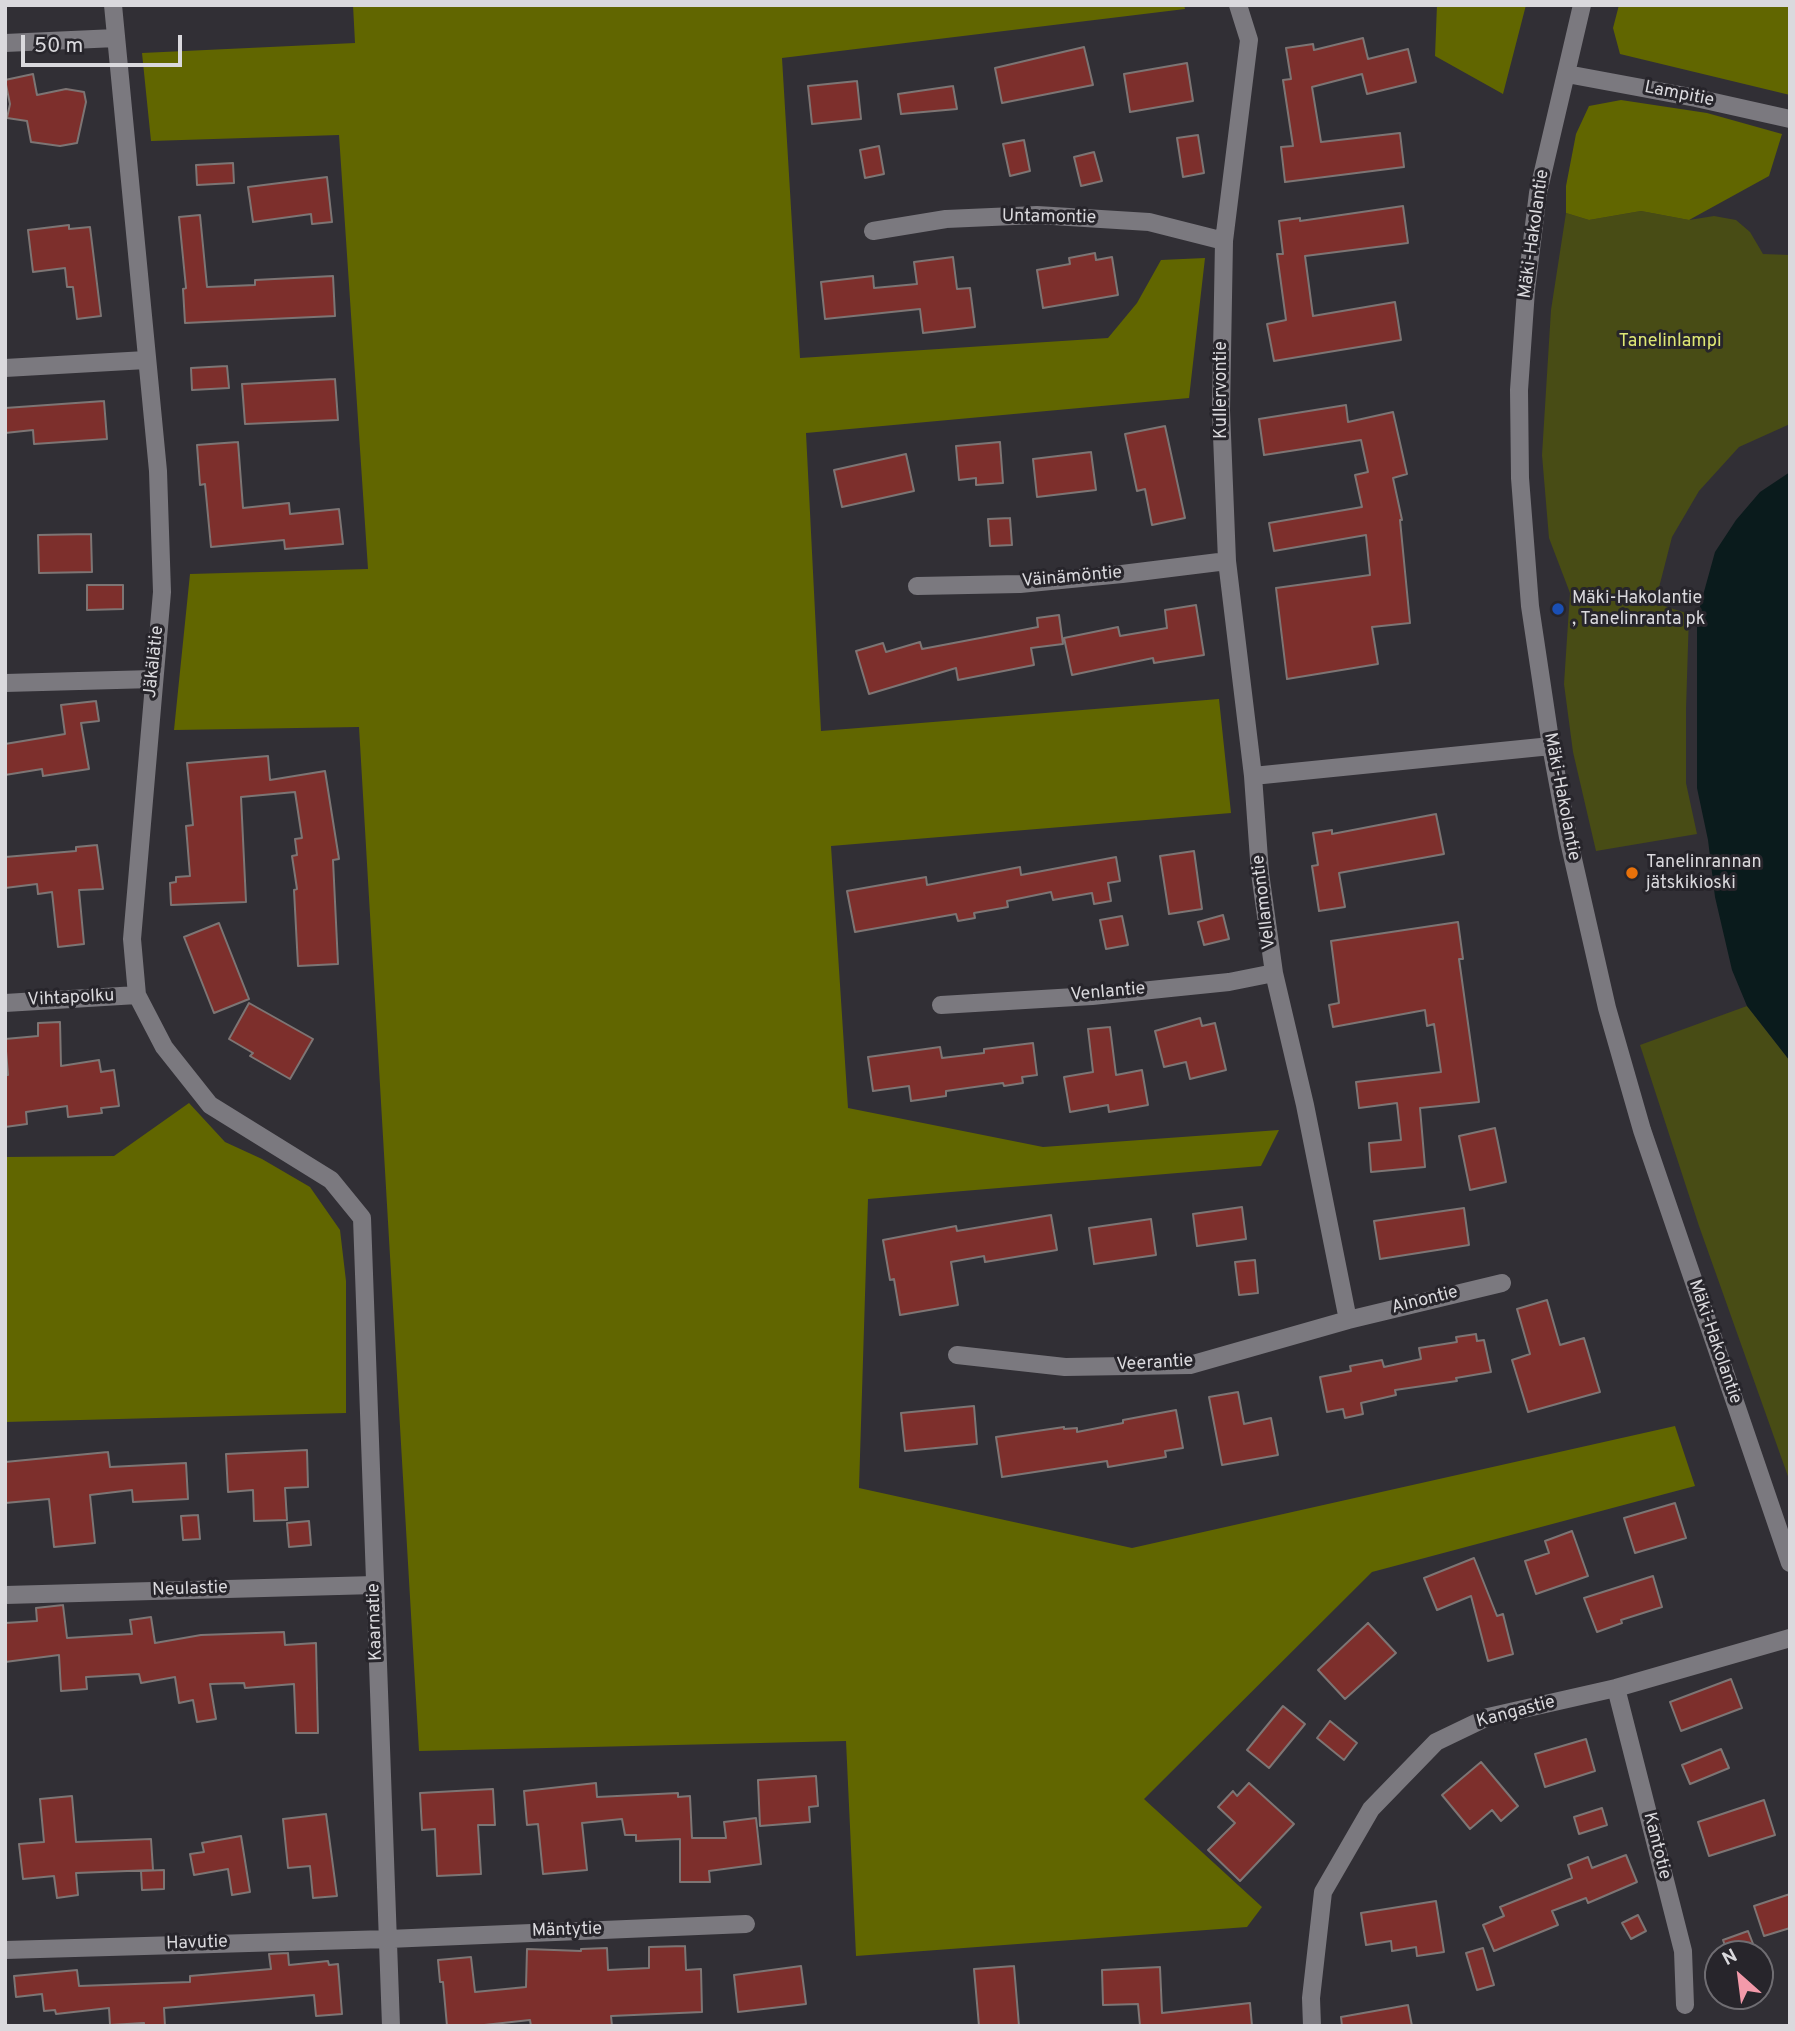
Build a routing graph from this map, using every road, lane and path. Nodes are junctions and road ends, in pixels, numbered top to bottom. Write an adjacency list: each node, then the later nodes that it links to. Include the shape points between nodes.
1 (113, 5): 4 (street, Jäkälätie)
2 (1238, 5): 9 (street, Kullervontie, via 1249,40)
3 (1583, 5): 6 (street, Mäki-Hakolantie)
4 (116, 38): 5 (street); 10 (street, Jäkälätie)
5 (5, 44)
6 (1567, 74): 7 (street, Lampitie); 16 (street, Mäki-Hakolantie, via 1538,193 1519,390 1530,606)
7 (1790, 119)
8 (873, 232): 9 (street, Untamontie, via 946,219 1037,215 1149,222)
9 (1224, 241): 12 (street, Kullervontie, via 1221,410)
10 (146, 360): 11 (street); 14 (street, Jäkälätie, via 158,471 162,592)
11 (5, 368)
12 (1227, 561): 13 (street, Väinämöntie, via 1020,584); 17 (street, Kullervontie)
13 (917, 586)
14 (153, 679): 15 (street); 19 (street, Jäkälätie, via 132,939)
15 (5, 682)
16 (1550, 746): 17 (street); 26 (street, Mäki-Hakolantie, via 1607,1008 1642,1130)
17 (1253, 776): 18 (street, Vellamontie)
18 (1274, 973): 21 (street, Venlantie, via 1092,996); 24 (street, Vellamontie)
19 (137, 995): 20 (street, Vihtapolku); 22 (street, Jäkälätie, via 164,1047 210,1105 331,1180)
20 (5, 1003)
21 (941, 1005)
22 (362, 1218): 27 (street, Kaarnatie)
23 (1502, 1283): 24 (street, Ainontie)
24 (1348, 1320): 25 (street, Veerantie, via 1190,1365 1065,1367)
25 (957, 1355)
26 (1790, 1563)
27 (375, 1585): 28 (street, Neulastie); 32 (street, Kaarnatie)
28 (5, 1595)
29 (1790, 1638): 30 (street, Kangastie)
30 (1616, 1688): 34 (street, Kantotie, via 1683,1951); 36 (street, Kangastie, via 1488,1717 1436,1742 1371,1808 1323,1892)
31 (747, 1924): 32 (street, Mäntytie)
32 (388, 1939): 33 (street, Havutie); 35 (street, Kaarnatie)
33 (5, 1950)
34 (1685, 2005)
35 (391, 2026)
36 (1312, 2026)

